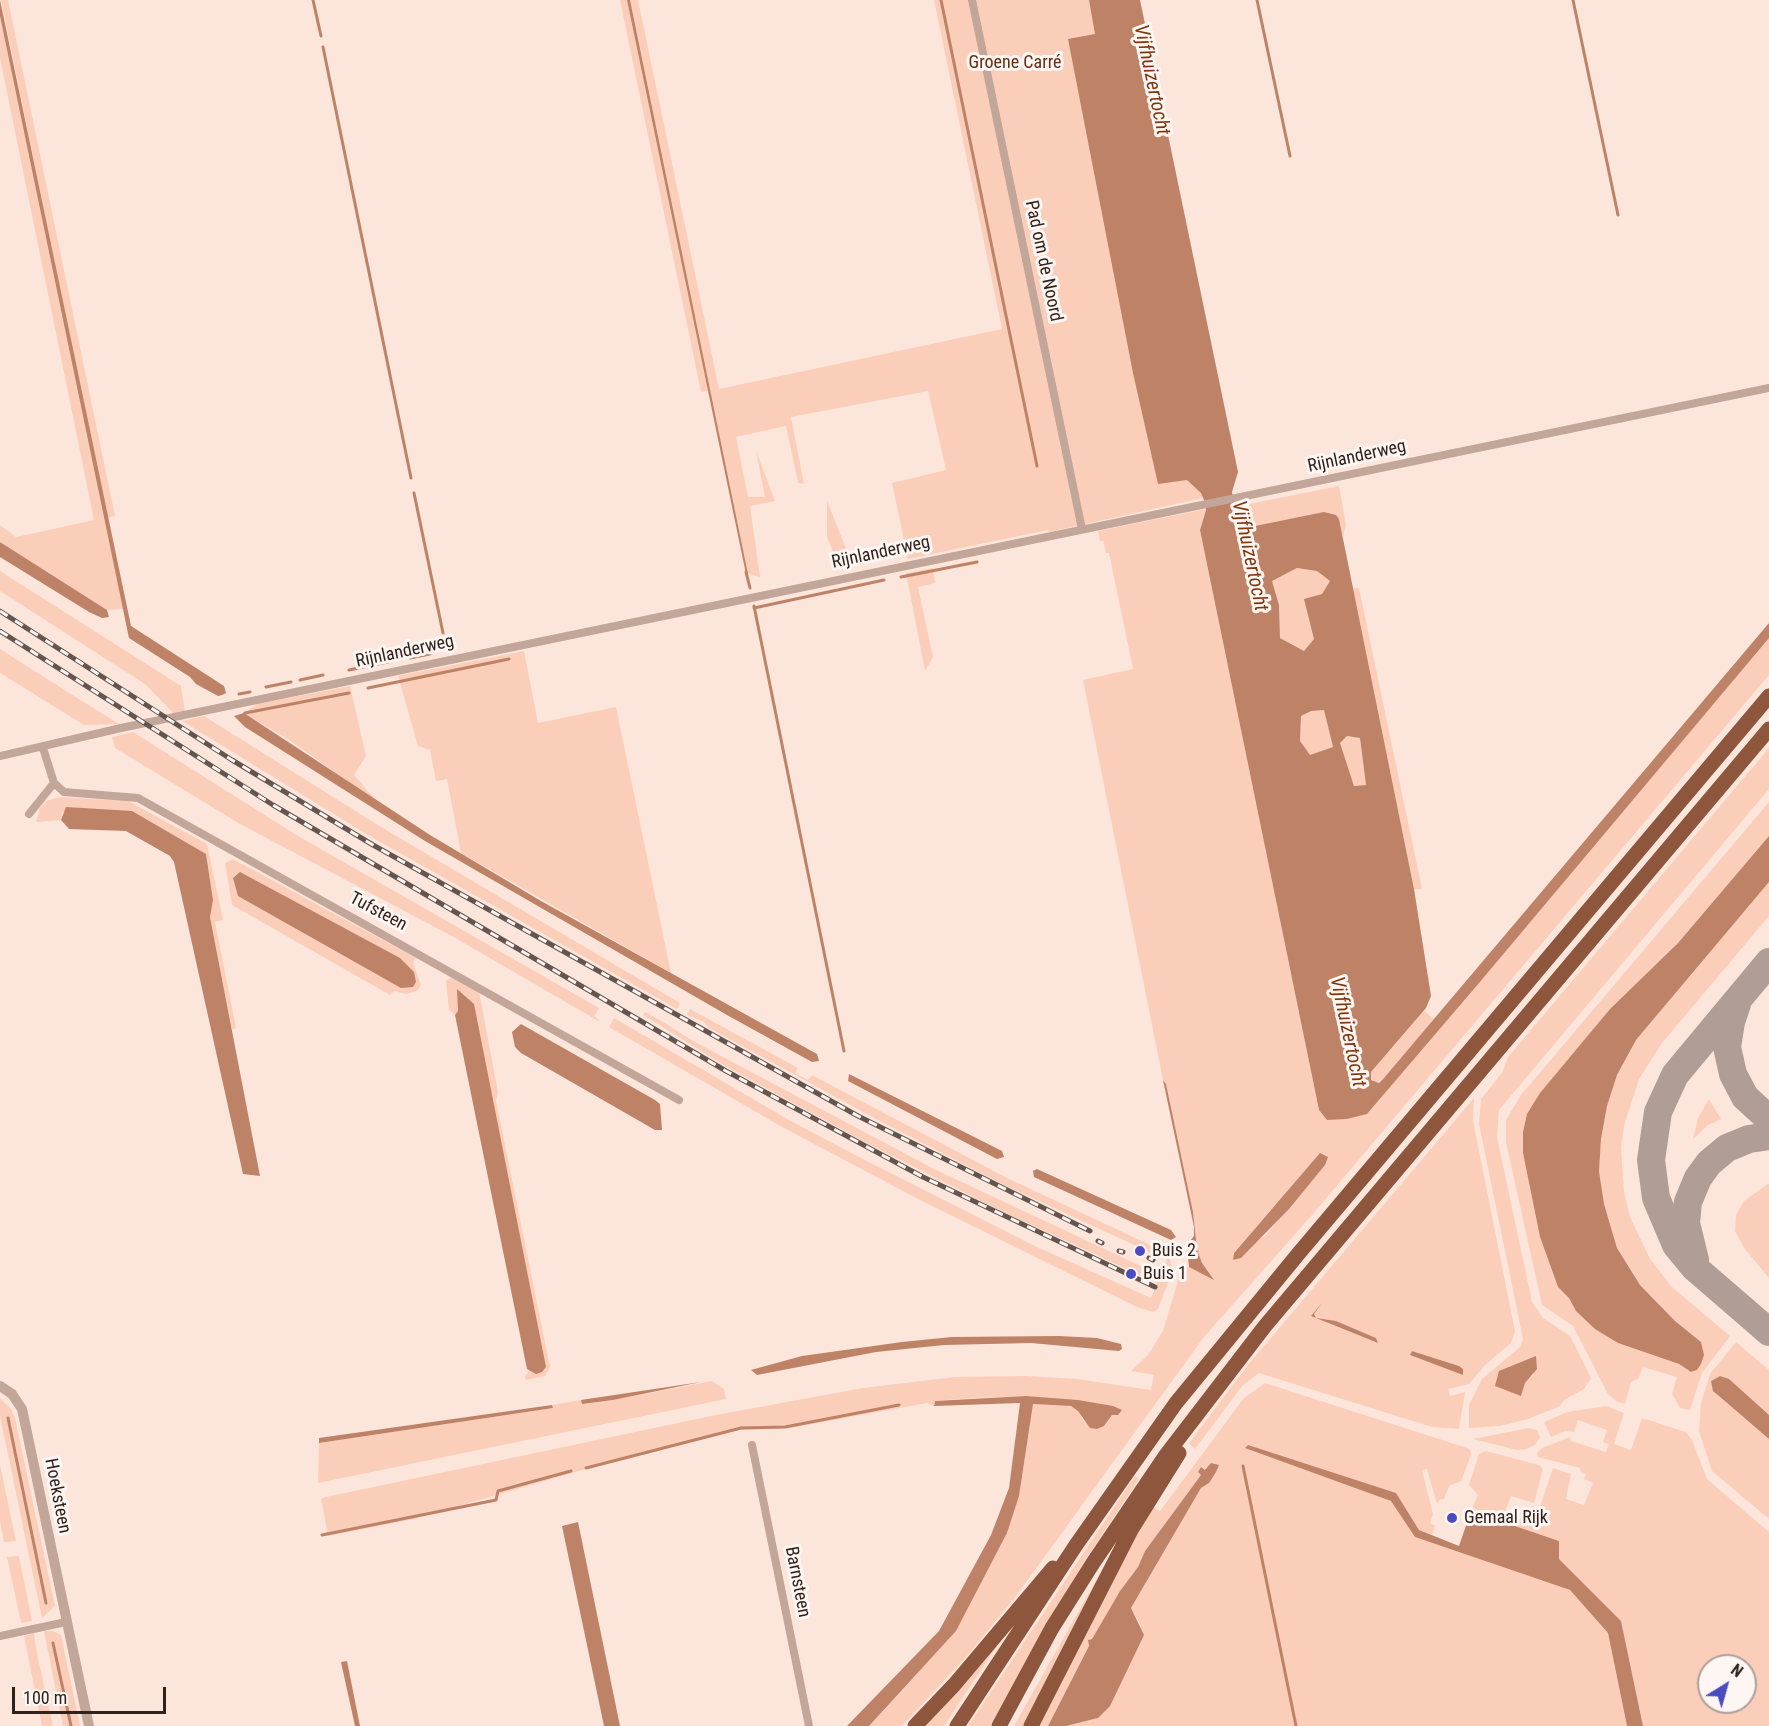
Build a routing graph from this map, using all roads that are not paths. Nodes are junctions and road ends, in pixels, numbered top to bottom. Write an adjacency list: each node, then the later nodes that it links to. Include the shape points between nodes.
1 (972, 0): 3 (street, Pad om de Noord)
2 (1769, 388): 3 (street, Rijnlanderweg)
3 (1082, 529): 6 (street, Rijnlanderweg, via 121,728)
4 (1769, 696): 14 (highway, via 1254,1306 1176,1403)
5 (1769, 729): 12 (highway, via 1265,1326)
6 (43, 748): 7 (street, Rijnlanderweg); 8 (street)
7 (0, 756)
8 (54, 783): 9 (street); 10 (street, Tufsteen, via 64,792 138,798)
9 (30, 814)
10 (679, 1100)
11 (0, 1386): 15 (street, Hoeksteen, via 12,1394 22,1409)
12 (1193, 1420): 21 (highway, via 1093,1563 1052,1628); 22 (highway, via 1178,1455 1104,1580)
13 (752, 1445): 18 (street, Barnsteen)
14 (1076, 1545): 19 (highway); 20 (highway)
15 (66, 1622): 16 (street); 17 (street, Hoeksteen)
16 (0, 1636)
17 (89, 1726)
18 (809, 1726)
19 (915, 1726)
20 (957, 1726)
21 (999, 1726)
22 (1031, 1726)

